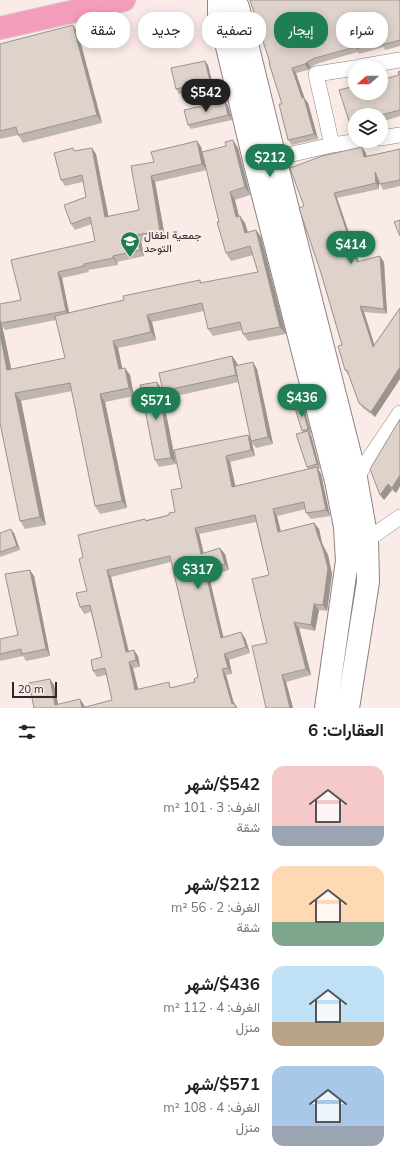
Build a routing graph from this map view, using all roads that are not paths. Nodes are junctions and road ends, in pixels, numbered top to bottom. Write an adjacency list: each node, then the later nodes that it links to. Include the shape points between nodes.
1 (124, 0): 4 (highway)
2 (219, 0): 12 (main road, via 219,13)
3 (233, 0): 12 (main road, via 238,7)
4 (0, 28)
5 (400, 60): 6 (street)
6 (388, 62)
7 (348, 69): 11 (street, via 316,74)
8 (400, 135): 9 (street)
9 (388, 137)
10 (348, 143): 11 (street)
11 (332, 145): 12 (street)
12 (265, 161): 14 (main road); 17 (main road, via 346,527 346,561)
13 (400, 413): 14 (street)
14 (356, 478): 16 (main road)
15 (400, 517): 16 (street)
16 (368, 540): 18 (main road, via 368,582)
17 (326, 708)
18 (348, 708)

